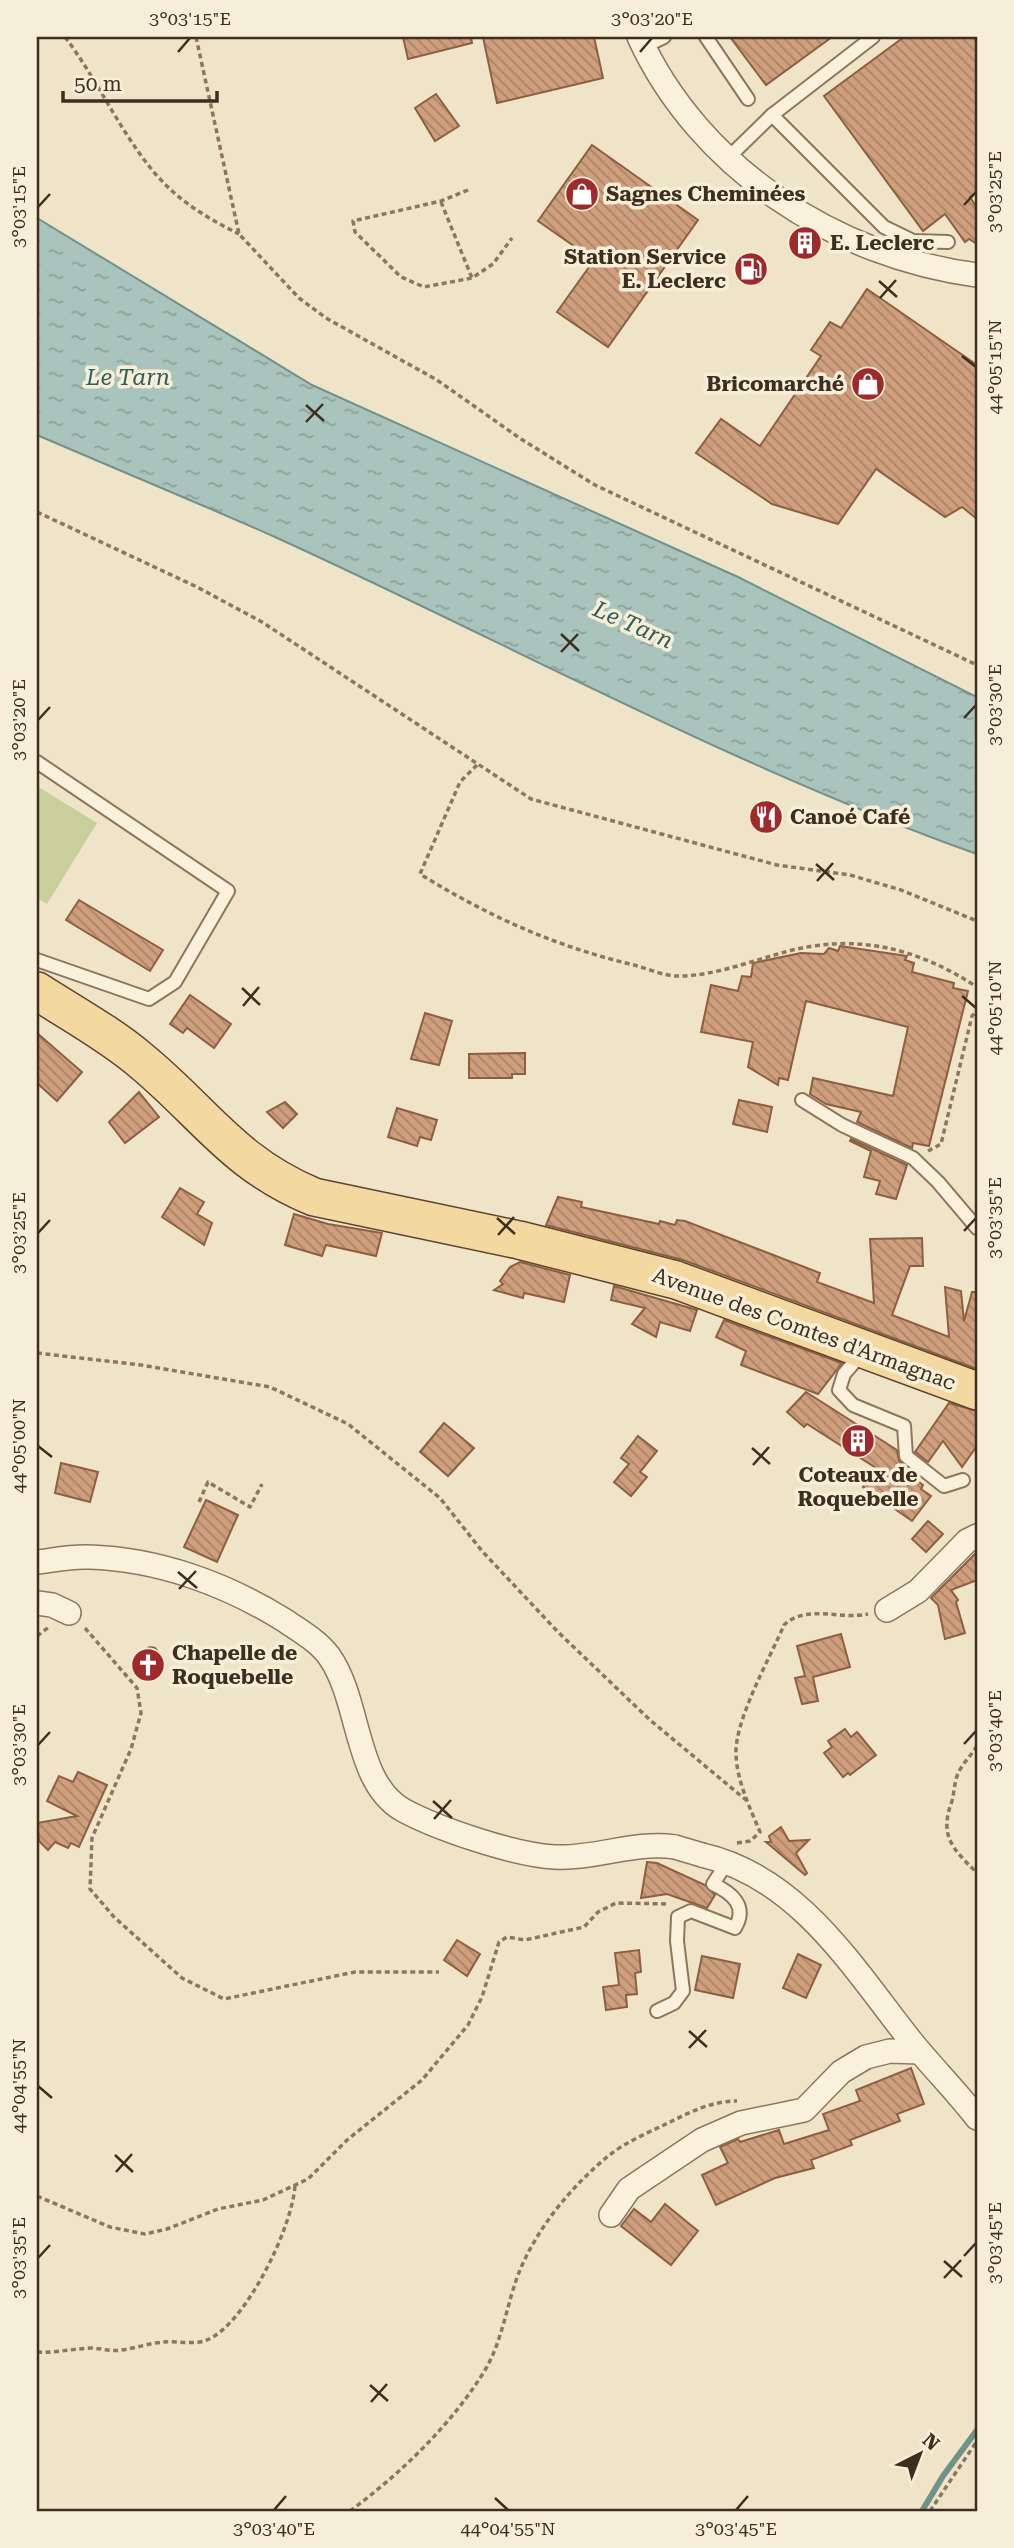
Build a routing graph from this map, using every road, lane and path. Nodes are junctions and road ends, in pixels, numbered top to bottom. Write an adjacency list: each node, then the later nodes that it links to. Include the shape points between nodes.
1 (65, 37): 12 (path, via 140,152 170,189)
2 (196, 37): 12 (path)
3 (706, 37): 6 (lane)
4 (873, 37): 7 (lane)
5 (649, 40): 8 (street, via 692,122)
6 (748, 99)
7 (772, 115): 8 (lane); 11 (lane)
8 (728, 158): 15 (street, via 796,209)
9 (468, 190): 10 (path)
10 (441, 201): 17 (path); 17 (path, via 353,220 355,232 401,277 424,287)
11 (884, 227): 14 (lane, via 913,241); 15 (lane)
12 (239, 234): 19 (path, via 299,298 326,318 437,380 595,485)
13 (512, 238): 17 (path, via 494,264)
14 (948, 242)
15 (861, 246): 16 (street, via 913,263)
16 (977, 275)
17 (472, 278)
18 (37, 512): 21 (path, via 262,622)
19 (977, 665)
20 (37, 762): 23 (lane, via 228,891 175,982 149,999)
21 (477, 765): 22 (path, via 531,799 559,809 777,865 850,876 901,890); 24 (path, via 460,782 420,874 528,933 592,955 679,976 730,968 787,951 842,941 865,942 927,961)
22 (977, 921)
23 (37, 960)
24 (977, 986)
25 (37, 991): 30 (main road, Avenue des Comtes d'Armagnac, via 138,1058 238,1154 285,1185 327,1200 519,1240 676,1280)
26 (977, 1011): 28 (path, via 972,1016 941,1144)
27 (803, 1100): 28 (lane, via 842,1125)
28 (913, 1158): 29 (lane)
29 (977, 1228)
30 (866, 1349): 32 (main road, Avenue des Comtes d'Armagnac); 33 (lane, via 844,1374 839,1390 853,1405 904,1426 906,1456 944,1486)
31 (37, 1353): 42 (path, via 270,1387 348,1424 440,1499 482,1552 650,1720)
32 (977, 1391)
33 (963, 1480)
34 (262, 1484): 35 (path, via 250,1507 208,1482)
35 (199, 1502)
36 (977, 1536): 39 (street, via 919,1591)
37 (37, 1562): 43 (street, bridge, via 110,1559 199,1578 261,1606 307,1635 329,1656 350,1701 378,1787 404,1811 512,1850 555,1857 651,1843 702,1855)
38 (37, 1603): 40 (street)
39 (887, 1610): 42 (path, via 858,1616 806,1614 784,1625 738,1729 735,1756)
40 (69, 1613): 46 (path, via 137,1688 141,1713 131,1749 92,1838 90,1889 114,1917 182,1978 224,1999 355,1972)
41 (977, 1746): 44 (path, via 959,1769 945,1813 948,1835)
42 (746, 1800): 43 (path, via 761,1832)
43 (730, 1852): 45 (lane, via 713,1884 731,1893 740,1907 741,1918 735,1928); 48 (street, via 796,1903 825,1932)
44 (977, 1873)
45 (691, 1911): 47 (lane, via 678,1917 683,1991 674,2003); 51 (path, via 668,1904 616,1903 598,1912 584,1927 526,1940 507,1937 499,1942 468,2025 422,2080 347,2140 308,2179)
46 (439, 1972)
47 (657, 2011)
48 (919, 2052): 50 (street); 53 (street, via 890,2051 866,2057 841,2072 804,2110 741,2123 702,2140 629,2189)
49 (746, 2101): 56 (path, via 702,2106 608,2156 576,2187 531,2245 503,2329 484,2372 464,2401 381,2488)
50 (977, 2118)
51 (295, 2185): 52 (path, via 263,2200 218,2209 145,2234 110,2227); 54 (path, via 294,2202 263,2277 218,2335 204,2342 162,2342 106,2352 95,2348)
52 (37, 2196)
53 (611, 2215)
54 (37, 2352)
55 (977, 2441): 57 (path)
56 (350, 2511)
57 (930, 2511)

